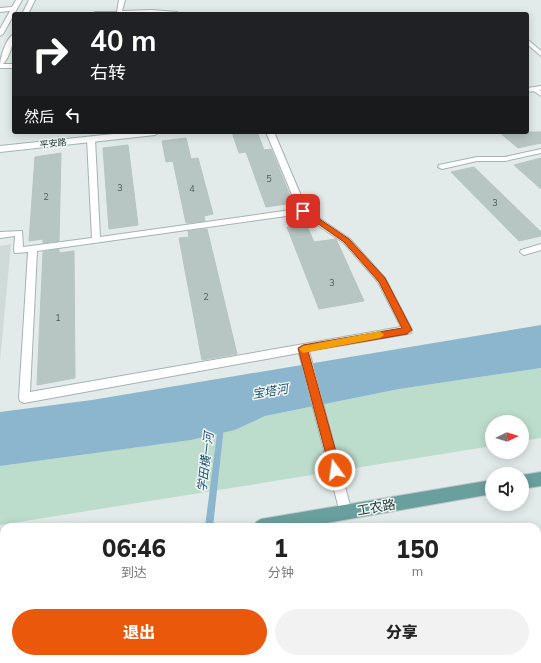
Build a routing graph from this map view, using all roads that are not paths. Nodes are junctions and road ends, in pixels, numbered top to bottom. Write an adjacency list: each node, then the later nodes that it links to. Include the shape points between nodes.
1 (19, 0): 4 (lane)
2 (32, 0): 6 (street)
3 (122, 0): 7 (lane)
4 (13, 9): 5 (lane); 8 (lane)
5 (0, 10)
6 (26, 12)
7 (119, 12)
8 (0, 34)
9 (12, 40): 12 (street)
10 (529, 43): 11 (lane)
11 (541, 54)
12 (0, 65): 13 (lane)
13 (12, 66)
14 (534, 89): 15 (lane)
15 (541, 94)
16 (137, 134): 18 (street, 平安路)
17 (271, 134): 22 (lane)
18 (91, 139): 19 (street, 平安路); 24 (lane)
19 (0, 149)
20 (541, 151): 21 (lane, via 505,160 477,159)
21 (442, 167)
22 (303, 211): 24 (lane); 28 (lane, via 347,241 382,280 407,330)
23 (0, 235): 26 (lane, via 19,233 18,251)
24 (96, 240): 26 (lane)
25 (541, 247): 27 (lane)
26 (33, 249): 28 (lane, via 24,398)
27 (524, 252)
28 (305, 353): 32 (lane)
29 (541, 479): 30 (main road)
30 (529, 481)
31 (485, 488): 32 (main road, 工农路)
32 (346, 513): 33 (main road, 工农路)
33 (285, 523)

